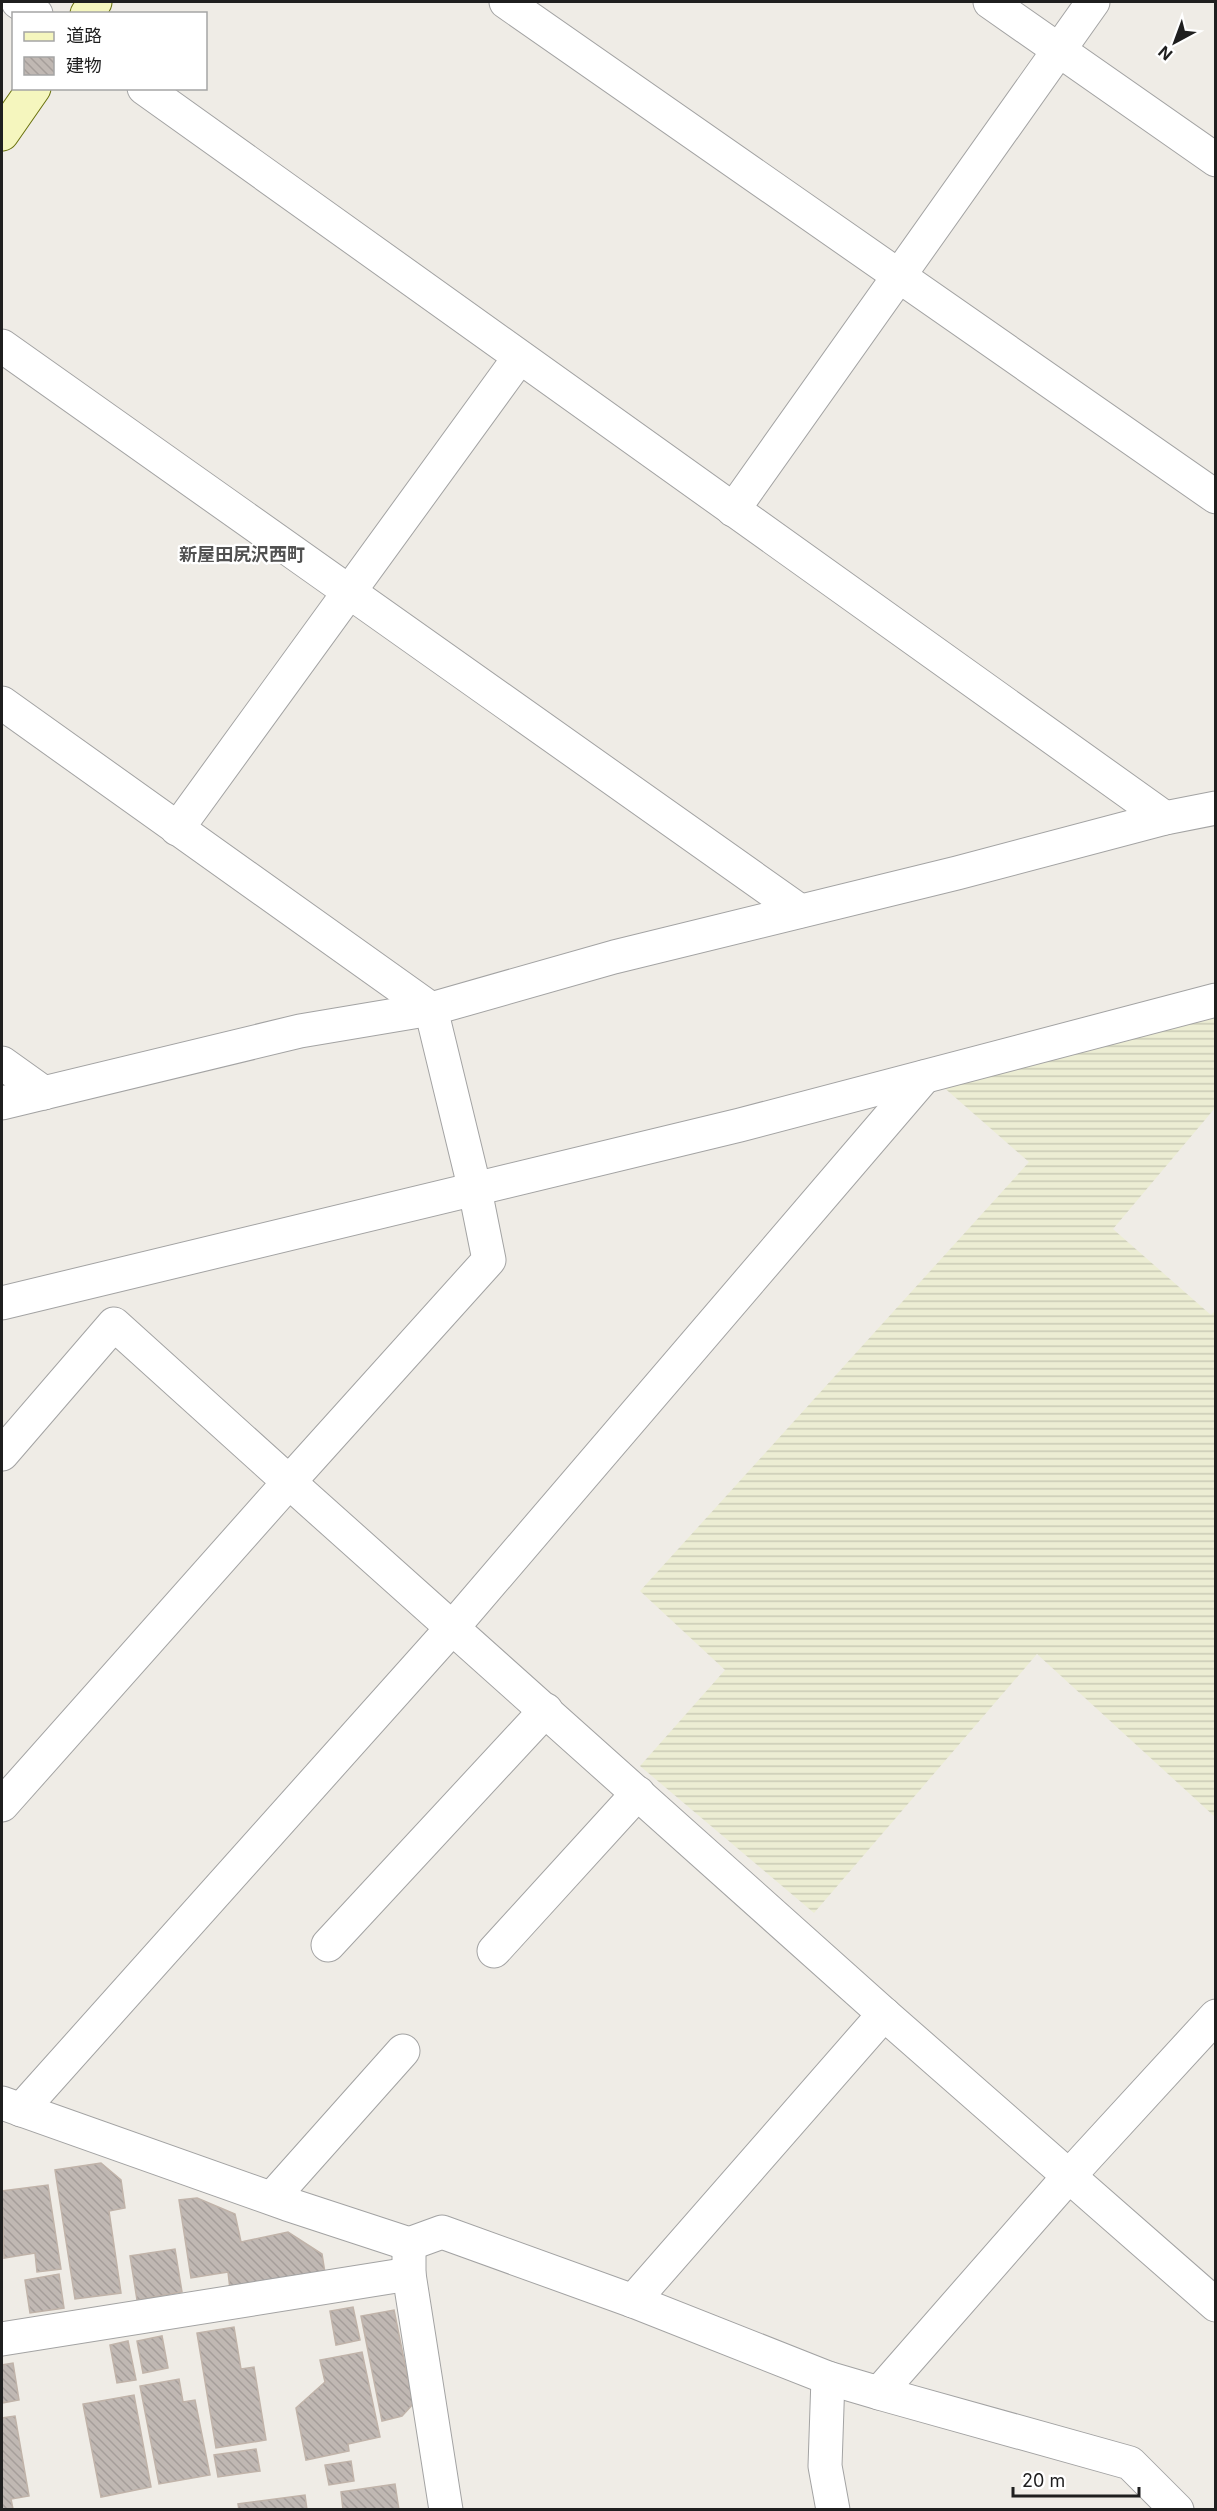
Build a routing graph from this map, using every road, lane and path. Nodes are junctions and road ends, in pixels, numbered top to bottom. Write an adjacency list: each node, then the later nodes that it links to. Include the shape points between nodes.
1 (18, 2): 5 (street)
2 (506, 2): 11 (street)
3 (990, 2): 6 (street)
4 (1093, 2): 6 (street)
5 (33, 12)
6 (1058, 50): 10 (street); 11 (street)
7 (33, 90): 9 (street)
8 (147, 90): 13 (street)
9 (2, 134)
10 (1215, 160)
11 (898, 276): 14 (street); 15 (street)
12 (2, 346): 16 (street)
13 (519, 358): 15 (street); 16 (street)
14 (1215, 497)
15 (733, 510): 19 (street)
16 (350, 593): 20 (street); 21 (street)
17 (2, 704): 20 (street)
18 (1215, 808): 19 (street)
19 (1165, 818): 21 (street)
20 (177, 829): 23 (street)
21 (800, 911): 23 (street, via 614,957)
22 (1215, 1000): 25 (street)
23 (431, 1009): 26 (street, via 300,1031); 28 (street)
24 (2, 1063): 26 (street)
25 (924, 1077): 28 (street); 32 (street)
26 (44, 1093): 27 (street)
27 (2, 1103)
28 (475, 1190): 29 (street); 31 (street, via 489,1260)
29 (2, 1303)
30 (2, 1454): 31 (street, via 114,1324)
31 (289, 1482): 32 (street); 35 (street)
32 (453, 1627): 33 (street); 41 (street)
33 (546, 1710): 34 (street); 36 (street)
34 (638, 1792): 37 (street); 38 (street)
35 (2, 1805)
36 (328, 1945)
37 (494, 1951)
38 (884, 2014): 42 (street); 45 (street)
39 (1215, 2016): 42 (street)
40 (403, 2051): 43 (street)
41 (11, 2106): 43 (street)
42 (1069, 2176): 46 (street); 49 (street)
43 (272, 2198): 44 (street)
44 (409, 2259): 45 (street, via 442,2232); 47 (street); 50 (street)
45 (633, 2301): 48 (street)
46 (1215, 2305)
47 (2, 2339)
48 (828, 2378): 49 (street); 51 (street, via 825,2466)
49 (879, 2393): 52 (street, via 1130,2463)
50 (446, 2510)
51 (833, 2510)
52 (1177, 2510)

